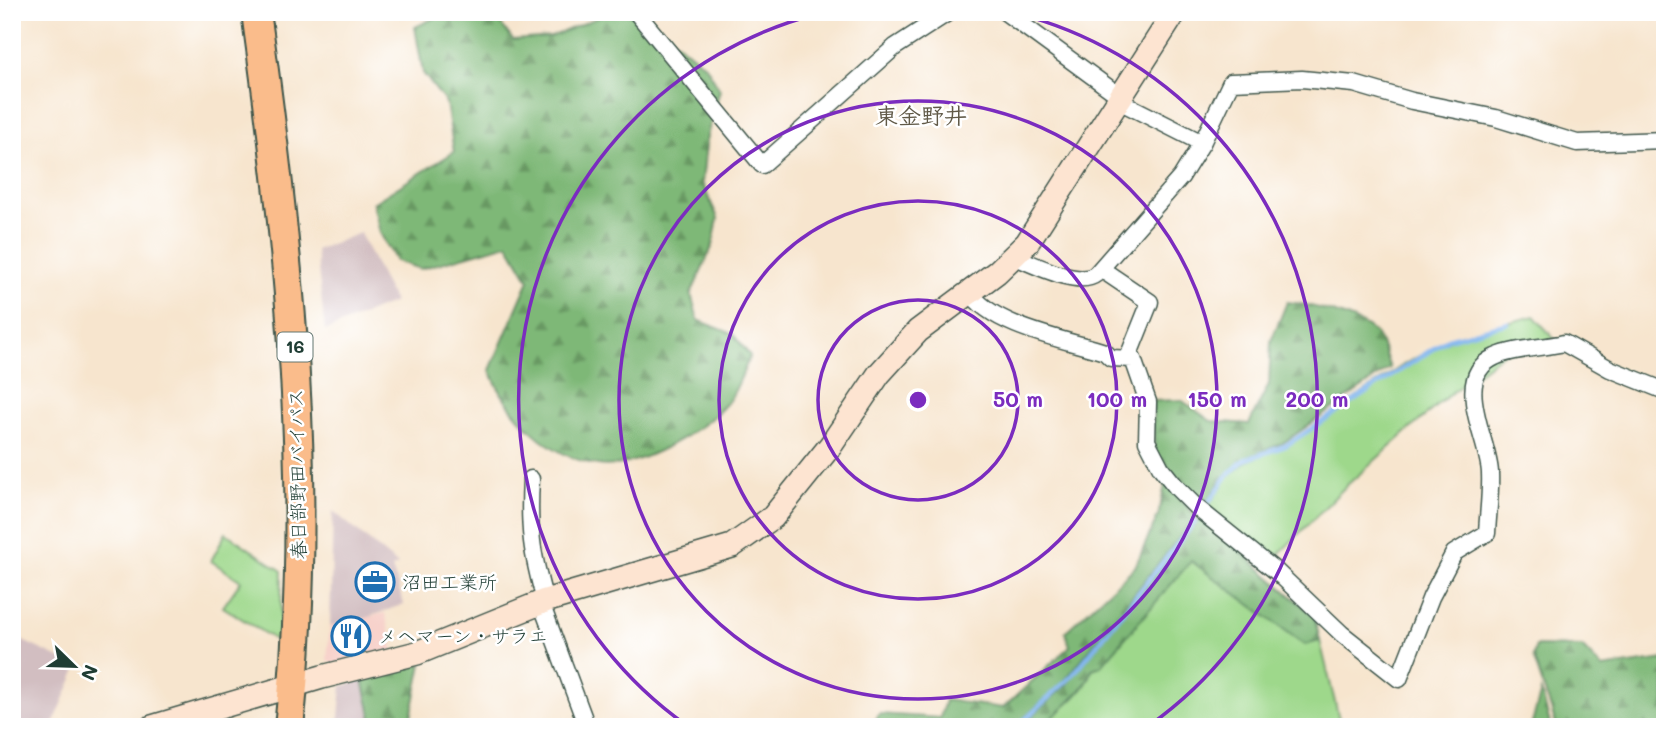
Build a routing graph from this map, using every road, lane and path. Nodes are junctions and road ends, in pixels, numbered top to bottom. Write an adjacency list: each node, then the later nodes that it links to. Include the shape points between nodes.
1 (256, 12): 17 (highway, 春日部野田バイパス / 16, via 295,348)
2 (275, 12): 17 (highway, 春日部野田バイパス / 16, via 312,347 317,511)
3 (636, 12): 4 (street, via 762,164 895,47)
4 (949, 12)
5 (1005, 12): 7 (street)
6 (1175, 12): 7 (street)
7 (1120, 99): 9 (street); 10 (street, via 1046,218)
8 (1665, 140): 9 (street, via 1577,143 1354,84 1302,79 1231,82)
9 (1202, 143): 11 (street, via 1160,204)
10 (1013, 256): 11 (street, via 1077,280 1090,279); 12 (street)
11 (1101, 269): 13 (street, via 1150,302)
12 (970, 292): 13 (street, via 979,306 1034,330 1105,352 1111,358); 16 (street, via 918,331 895,356 809,474 752,535 722,550)
13 (1128, 357): 14 (street, via 1136,362 1148,402 1147,441 1177,488 1399,679 1454,553 1487,533 1490,471 1473,397 1474,380 1483,367 1494,357 1564,343 1610,369)
14 (1665, 391)
15 (531, 479): 16 (street, via 528,526)
16 (543, 602): 17 (street, via 438,647); 21 (street)
17 (302, 683): 18 (street); 19 (highway, 春日部野田バイパス / 16); 20 (highway, 春日部野田バイパス / 16)
18 (152, 727)
19 (289, 727)
20 (305, 727)
21 (587, 727)

